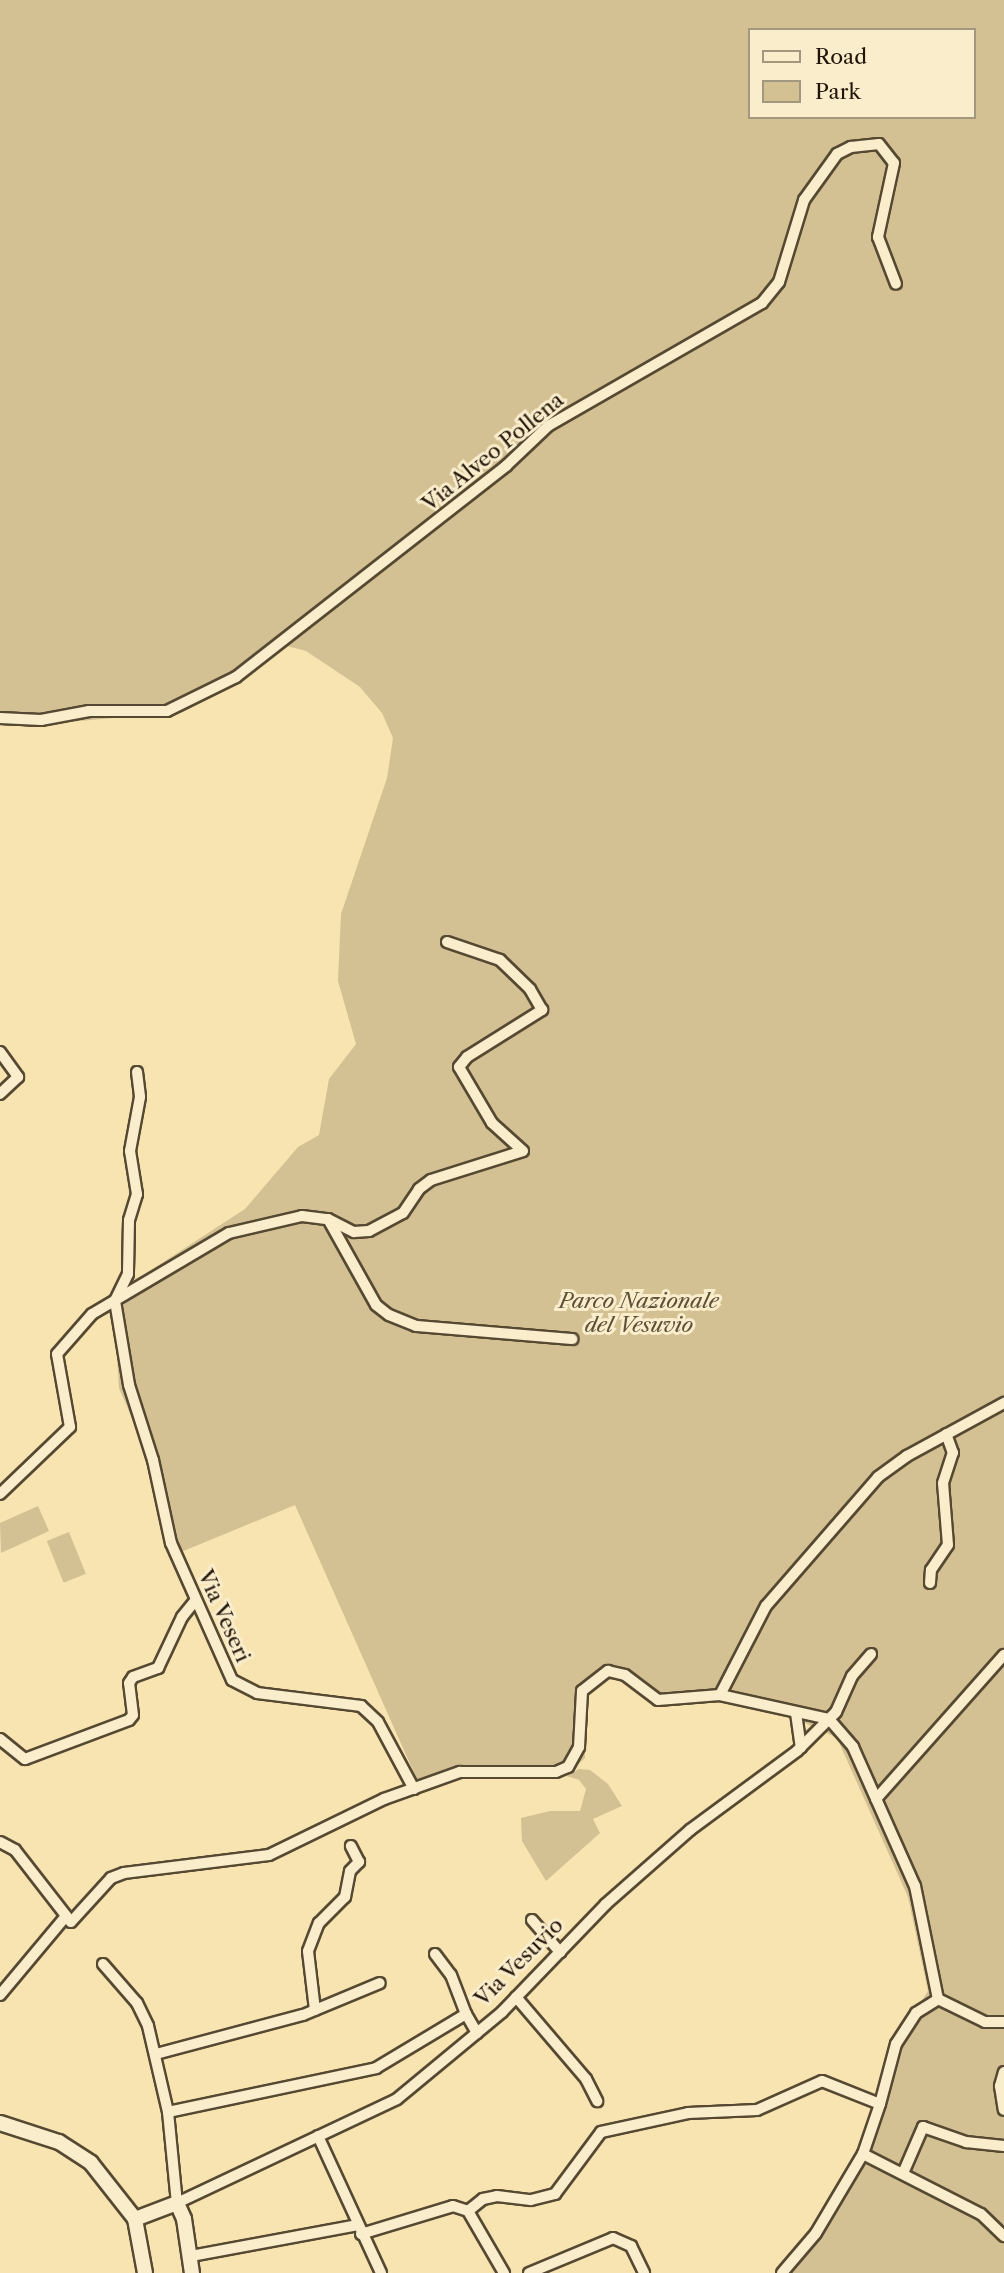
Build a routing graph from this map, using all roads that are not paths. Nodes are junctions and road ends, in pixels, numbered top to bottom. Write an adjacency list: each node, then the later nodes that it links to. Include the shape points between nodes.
1 (896, 284): 2 (street, Via Alveo Pollena, via 878,237 894,163 879,144 851,147 837,154 804,200 779,282 762,303 548,426 506,466 236,677 167,711 89,711 41,720)
2 (0, 718)
3 (447, 942): 7 (street, via 500,960 530,989 542,1010 458,1067 492,1123 523,1151 431,1180 403,1213 369,1231 354,1232)
4 (0, 1052): 6 (street, via 18,1077)
5 (137, 1072): 8 (street, via 140,1097 130,1151 137,1194 130,1220 128,1274)
6 (0, 1094)
7 (328, 1219): 8 (street, via 285,1217 229,1233); 9 (street, via 376,1305 389,1315 416,1326)
8 (115, 1301): 12 (street, via 92,1314 57,1354 70,1427); 14 (street, Via Veseri, via 130,1385 153,1460 171,1544)
9 (572, 1339)
10 (1004, 1403): 11 (street)
11 (946, 1434): 13 (street, via 953,1452 942,1489 948,1545 931,1570); 17 (street, via 907,1456 856,1500 766,1606)
12 (0, 1494)
13 (930, 1583)
14 (195, 1601): 20 (street, via 182,1617 158,1668 129,1683 133,1715 129,1720 25,1759); 22 (street, Via Veseri, via 225,1669 237,1684 257,1693 361,1706 378,1723)
15 (871, 1654): 19 (street, Via Vesuvio, via 852,1676)
16 (1004, 1655): 23 (street)
17 (720, 1695): 18 (street); 22 (street, via 659,1700 625,1675 608,1671 583,1691 579,1747 568,1767 556,1772 460,1772)
18 (796, 1713): 19 (street); 21 (street)
19 (829, 1719): 21 (street, Via Vesuvio); 23 (street, via 853,1747)
20 (0, 1739)
21 (801, 1748): 28 (street, Via Vesuvio, via 690,1830)
22 (414, 1789): 26 (street, via 269,1855 124,1873 111,1878)
23 (876, 1799): 34 (street, via 915,1886)
24 (0, 1842): 26 (street, via 15,1850)
25 (351, 1846): 35 (street, via 359,1862 350,1871 345,1897 319,1923 308,1951)
26 (68, 1919): 32 (street)
27 (533, 1920): 28 (street)
28 (560, 1952): 33 (street, Via Vesuvio)
29 (435, 1954): 36 (street, via 451,1975)
30 (103, 1964): 39 (street, via 138,2003)
31 (380, 1983): 35 (street)
32 (0, 1995)
33 (516, 1997): 38 (street, Via Vesuvio); 41 (street, via 586,2079)
34 (938, 1999): 37 (street, via 985,2022); 42 (street, via 916,2013 896,2044)
35 (315, 2011): 39 (street)
36 (466, 2014): 38 (street); 44 (street, via 376,2068)
37 (1004, 2022)
38 (477, 2033): 46 (street, Via Vesuvio, via 397,2099)
39 (156, 2054): 44 (street)
40 (1004, 2072): 43 (street, via 1000,2086)
41 (597, 2101)
42 (880, 2104): 48 (street); 51 (street, via 822,2081 757,2109 688,2113 611,2128 601,2132 555,2194 531,2200 497,2196 483,2199)
43 (1004, 2109)
44 (168, 2112): 50 (street)
45 (0, 2123): 52 (street, via 35,2132 82,2155)
46 (318, 2136): 50 (street, Via Vesuvio); 53 (street)
47 (1004, 2146): 49 (street, via 966,2142 923,2127)
48 (863, 2154): 49 (street); 62 (street, via 816,2233)
49 (904, 2171): 54 (street, via 981,2214)
50 (177, 2203): 52 (street, Via Vesuvio); 55 (street)
51 (468, 2211): 53 (street, via 453,2206); 59 (street)
52 (135, 2219): 56 (street)
53 (360, 2229): 55 (street); 58 (street)
54 (1004, 2236)
55 (191, 2256): 57 (street)
56 (145, 2273)
57 (192, 2273)
58 (381, 2273)
59 (503, 2273)
60 (529, 2273): 61 (street, via 612,2238 631,2246)
61 (644, 2273)
62 (782, 2273)

